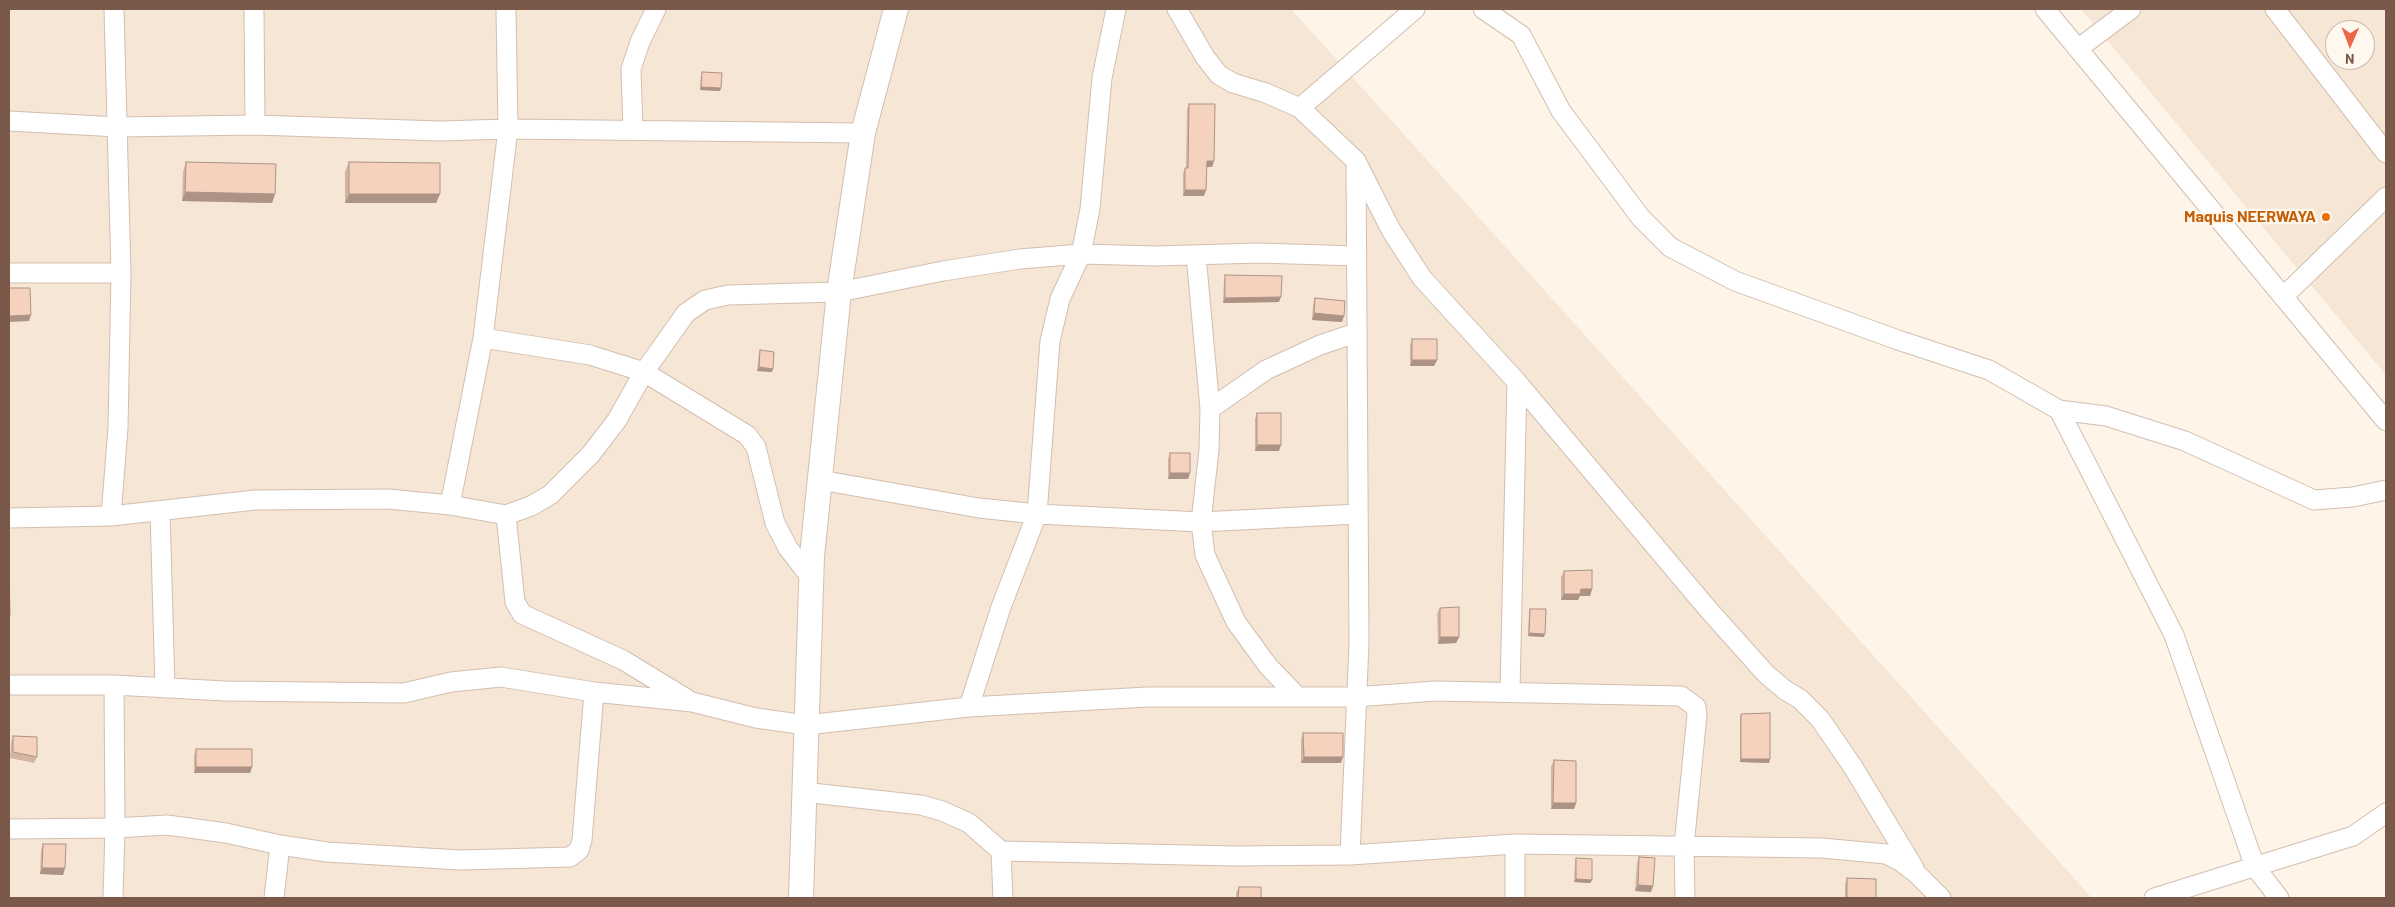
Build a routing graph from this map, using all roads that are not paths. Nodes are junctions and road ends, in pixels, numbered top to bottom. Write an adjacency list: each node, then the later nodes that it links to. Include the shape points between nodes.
1 (114, 9): 17 (street)
2 (254, 9): 16 (street)
3 (506, 9): 18 (street)
4 (656, 9): 19 (street, via 631,69)
5 (896, 9): 20 (street)
6 (1116, 9): 24 (street, via 1102,78 1090,209)
7 (1177, 9): 14 (street, via 1219,75)
8 (1415, 9): 14 (street)
9 (1485, 9): 36 (street, via 1521,36 1561,111 1641,218 1670,247 1735,281 1989,370)
10 (2046, 9): 13 (street)
11 (2131, 9): 13 (street)
12 (2274, 9): 21 (street)
13 (2079, 48): 30 (street)
14 (1300, 108): 22 (street)
15 (9, 121): 17 (street)
16 (255, 126): 17 (street); 18 (street, via 440,131)
17 (118, 127): 28 (street)
18 (508, 129): 19 (street); 32 (street)
19 (633, 130): 20 (street)
20 (863, 133): 29 (street)
21 (2386, 154)
22 (1356, 160): 26 (street); 34 (street, via 1391,230 1422,278)
23 (2386, 197): 30 (street)
24 (1081, 254): 25 (street); 29 (street, via 943,271); 42 (street, via 1060,299 1050,342)
25 (1196, 255): 26 (street); 35 (street)
26 (1356, 256): 31 (street)
27 (9, 273): 28 (street)
28 (121, 273): 45 (street, via 118,428)
29 (840, 292): 33 (street, via 728,295 705,300 686,313); 38 (street)
30 (2283, 297): 37 (street)
31 (1356, 334): 35 (street, via 1320,345 1266,370); 43 (street)
32 (483, 338): 33 (street, via 590,355); 40 (street)
33 (644, 372): 44 (street, via 617,420 591,454 550,495 532,506); 48 (street, via 747,435 756,448 775,523 788,548)
34 (1517, 382): 52 (street); 69 (street, via 1766,674 1820,720 1853,767)
35 (1210, 409): 47 (street)
36 (2059, 410): 39 (street, via 2106,416 2186,441 2314,500); 68 (street, via 2174,635)
37 (2386, 420)
38 (820, 480): 42 (street, via 979,508); 48 (street)
39 (2386, 490)
40 (450, 505): 41 (street, via 388,499 255,500); 44 (street)
41 (160, 511): 45 (street); 51 (street)
42 (1038, 514): 47 (street); 57 (street, via 1001,607)
43 (1358, 514): 47 (street); 55 (street, via 1359,643)
44 (506, 515): 56 (street, via 514,602 522,614 624,660)
45 (111, 516): 46 (street)
46 (9, 518)
47 (1201, 522): 54 (street, via 1205,555 1236,622 1268,666)
48 (811, 578): 58 (street)
49 (9, 685): 50 (street)
50 (114, 685): 51 (street); 61 (street)
51 (166, 688): 53 (street, via 404,694 450,682 501,677)
52 (1510, 691): 55 (street, via 1435,691); 65 (street, via 1682,696 1696,707)
53 (594, 692): 56 (street); 64 (street, via 582,840 579,850 570,857 460,860 327,852)
54 (1298, 697): 55 (street); 57 (street, via 1147,697)
55 (1355, 697): 67 (street)
56 (692, 702): 58 (street, via 756,718)
57 (969, 708): 58 (street)
58 (806, 725): 59 (street)
59 (803, 792): 66 (street, via 942,811 969,823); 72 (street)
60 (2386, 812): 68 (street, via 2353,836)
61 (115, 828): 62 (street); 64 (street, via 167,825); 70 (street)
62 (9, 829)
63 (1515, 844): 65 (street); 67 (street); 74 (street)
64 (280, 845): 71 (street)
65 (1684, 846): 69 (street, via 1873,852 1900,860); 75 (street)
66 (1001, 851): 67 (street); 73 (street)
67 (1350, 855)
68 (2255, 867): 77 (street); 78 (street)
69 (1917, 874): 76 (street)
70 (113, 898)
71 (274, 898)
72 (801, 898)
73 (1003, 898)
74 (1514, 898)
75 (1685, 898)
76 (1941, 898)
77 (2154, 898)
78 (2280, 898)

